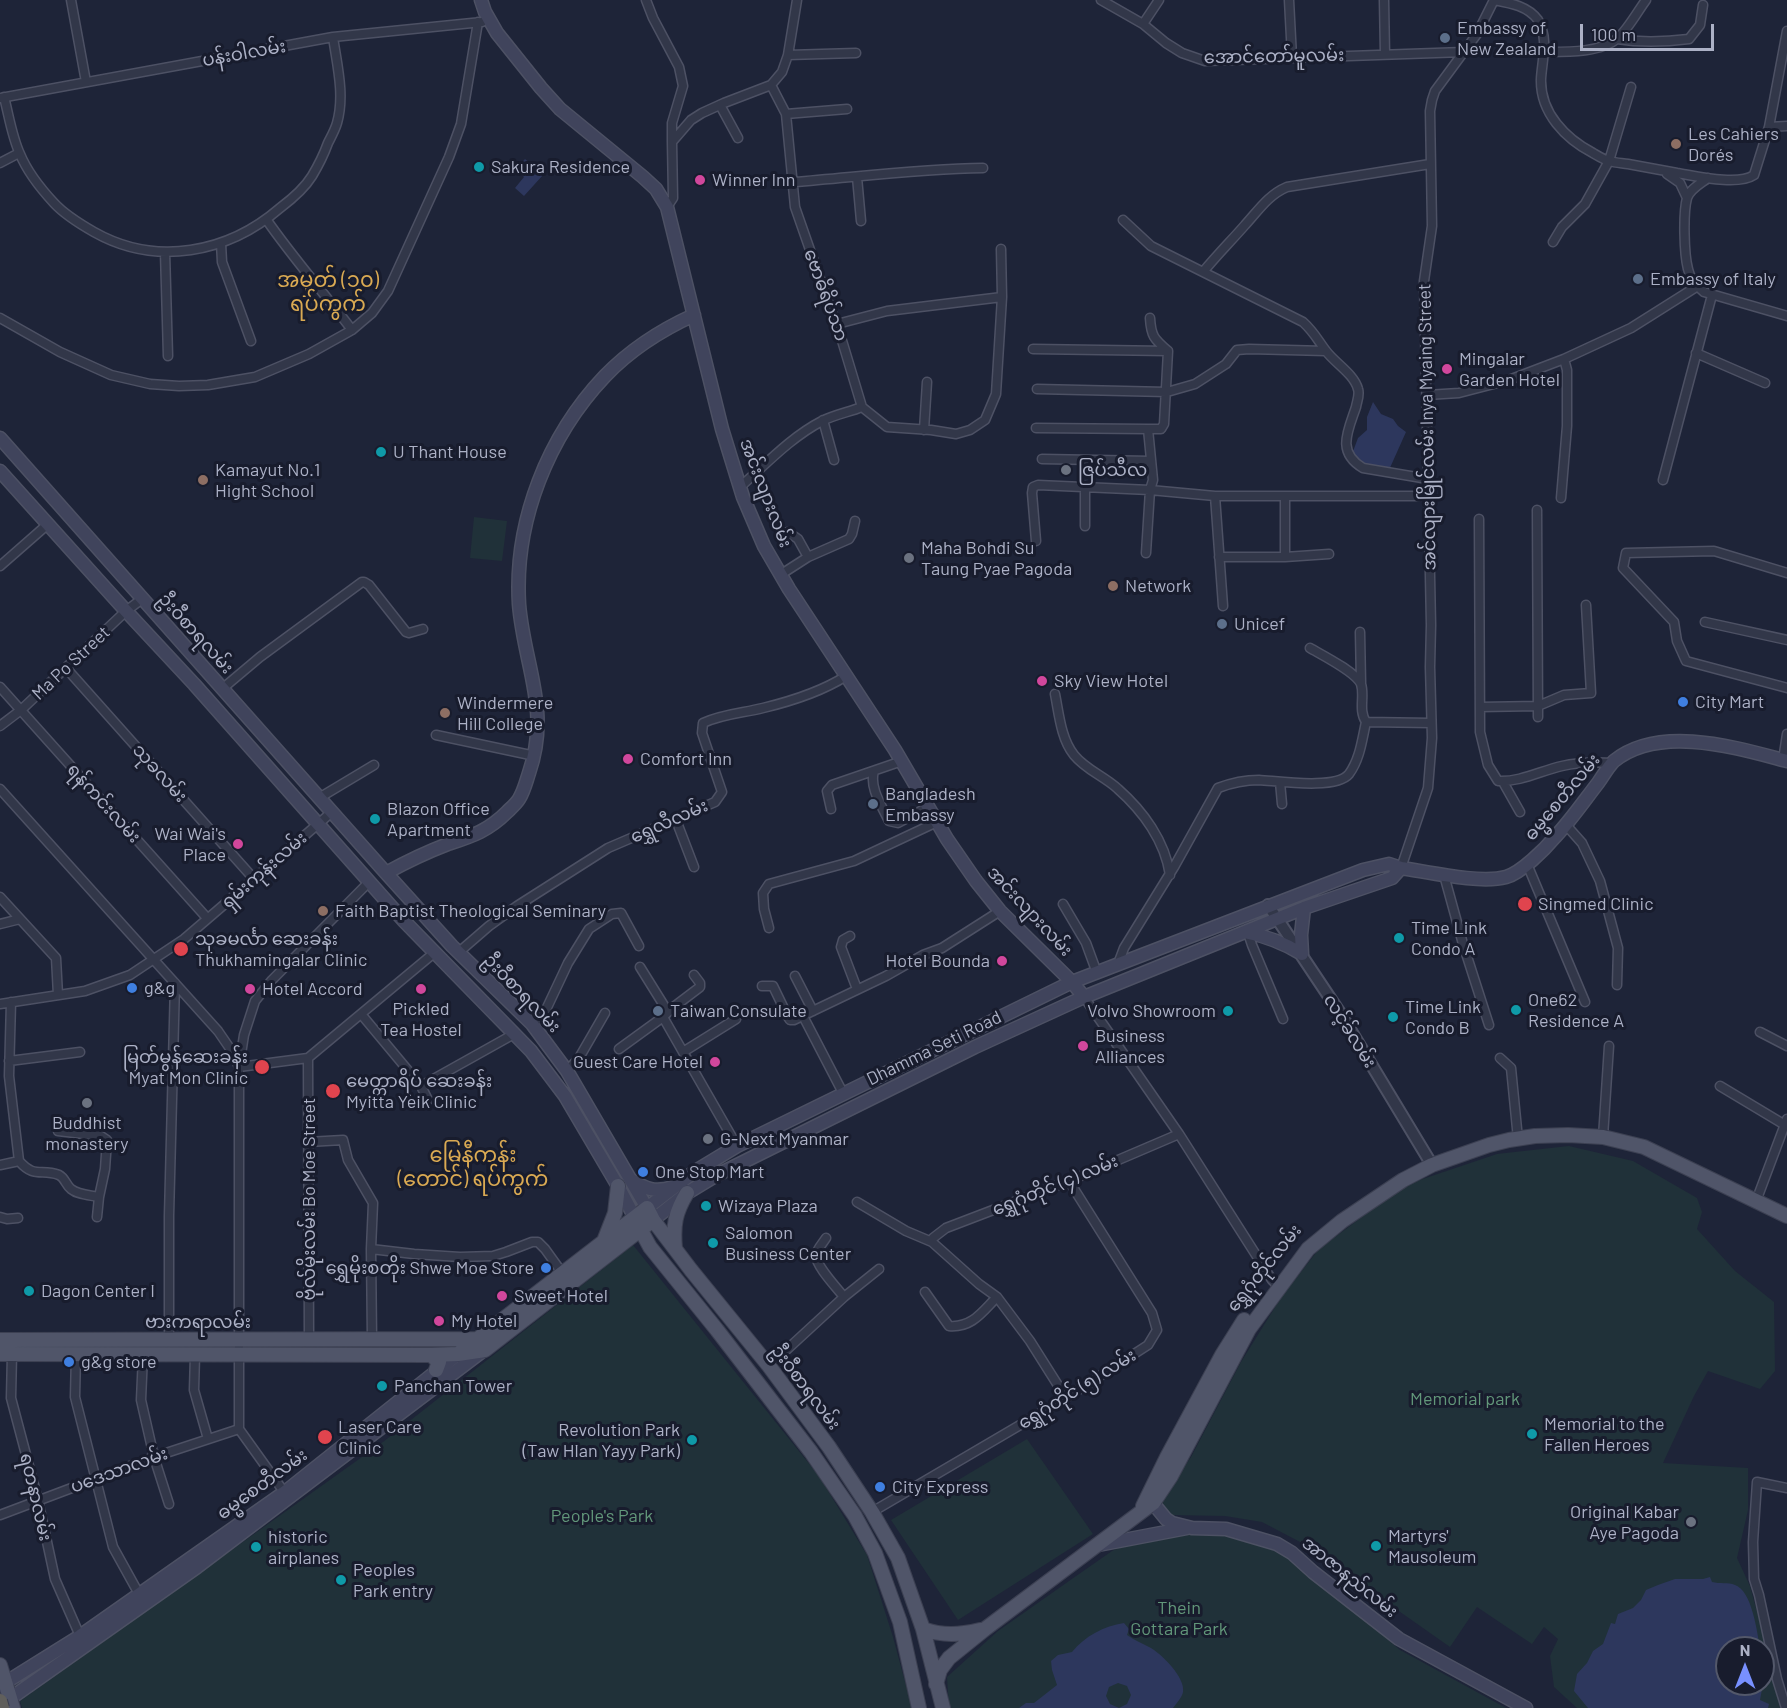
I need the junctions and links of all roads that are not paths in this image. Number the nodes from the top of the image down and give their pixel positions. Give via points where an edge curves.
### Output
1 (71, 0) edge
2 (481, 0) edge
3 (646, 0) edge
4 (796, 0) edge
5 (1101, 0) edge
6 (1159, 0) edge
7 (1289, 0) edge
8 (1384, 0) edge
9 (1494, 0) edge
10 (1646, 0) edge
11 (1703, 5) dead end
12 (484, 21) junction
13 (1143, 24) junction
14 (1787, 31) edge
15 (333, 37) junction
16 (1617, 39) junction
17 (1464, 52) junction
18 (1544, 52) junction
19 (856, 53) dead end
20 (1385, 54) junction
21 (788, 55) junction
22 (1292, 57) junction
23 (86, 82) junction
24 (771, 85) junction
25 (1632, 87) dead end
26 (2, 98) edge
27 (720, 105) junction
28 (847, 109) dead end
29 (786, 114) junction
30 (1787, 126) edge
31 (1769, 127) junction
32 (738, 138) dead end
33 (672, 142) junction
34 (20, 153) junction
35 (1609, 161) junction
36 (0, 163) edge
37 (1430, 164) junction
38 (983, 168) dead end
39 (1662, 171) junction
40 (857, 177) junction
41 (1707, 178) junction
42 (794, 182) junction
43 (1687, 198) junction
44 (667, 207) junction
45 (266, 219) junction
46 (1123, 220) dead end
47 (861, 221) dead end
48 (1553, 242) dead end
49 (220, 243) junction
50 (1001, 249) dead end
51 (165, 252) junction
52 (1203, 272) junction
53 (1704, 291) junction
54 (1002, 297) junction
55 (694, 315) junction
56 (1787, 316) edge
57 (0, 318) edge
58 (1150, 318) dead end
59 (837, 324) junction
60 (352, 330) junction
61 (251, 341) dead end
62 (1033, 349) dead end
63 (1167, 351) junction
64 (1326, 351) junction
65 (1696, 353) junction
66 (168, 356) dead end
67 (1564, 359) junction
68 (927, 382) dead end
69 (1765, 382) dead end
70 (1037, 389) dead end
71 (1167, 392) junction
72 (1426, 395) junction
73 (862, 407) junction
74 (823, 420) junction
75 (1036, 428) dead end
76 (1148, 429) junction
77 (924, 430) junction
78 (0, 438) edge
79 (4, 451) edge
80 (1042, 459) dead end
81 (834, 460) dead end
82 (1151, 460) junction
83 (0, 471) edge
84 (1428, 479) junction
85 (1663, 480) dead end
86 (1085, 486) junction
87 (740, 487) junction
88 (1150, 490) junction
89 (1215, 495) junction
90 (1428, 495) junction
91 (1286, 496) junction
92 (1561, 498) dead end
93 (1537, 510) dead end
94 (1479, 519) dead end
95 (73, 520) junction
96 (855, 521) dead end
97 (48, 524) junction
98 (1085, 526) dead end
99 (788, 532) dead end
100 (57, 535) junction
101 (1036, 540) dead end
102 (1146, 553) dead end
103 (1329, 554) dead end
104 (808, 557) junction
105 (1286, 557) junction
106 (1219, 558) junction
107 (0, 566) edge
108 (1787, 573) edge
109 (780, 575) junction
110 (142, 599) junction
111 (1586, 604) dead end
112 (1223, 606) dead end
113 (126, 612) junction
114 (1704, 622) dead end
115 (423, 629) dead end
116 (1360, 632) dead end
117 (1787, 640) edge
118 (1310, 648) dead end
119 (66, 668) junction
120 (207, 673) junction
121 (846, 676) junction
122 (194, 684) junction
123 (1361, 685) junction
124 (0, 687) edge
125 (1787, 688) edge
126 (222, 689) junction
127 (1055, 694) dead end
128 (1538, 706) junction
129 (1480, 707) junction
130 (21, 710) junction
131 (1538, 717) dead end
132 (1366, 722) junction
133 (1431, 723) junction
134 (0, 726) edge
135 (1787, 734) edge
136 (436, 735) dead end
137 (267, 740) junction
138 (253, 752) junction
139 (535, 756) junction
140 (1785, 760) edge
141 (902, 761) junction
142 (1613, 763) junction
143 (374, 765) dead end
144 (874, 771) junction
145 (1280, 782) junction
146 (1503, 782) junction
147 (0, 789) edge
148 (320, 798) junction
149 (1282, 804) dead end
150 (928, 807) junction
151 (831, 809) dead end
152 (332, 812) junction
153 (1520, 812) dead end
154 (676, 820) junction
155 (937, 822) junction
156 (317, 825) junction
157 (1566, 825) junction
158 (1527, 864) junction
159 (694, 867) dead end
160 (1401, 868) junction
161 (383, 869) junction
162 (1170, 874) junction
163 (1444, 874) junction
164 (254, 879) junction
165 (367, 880) junction
166 (407, 896) junction
167 (0, 897) edge
168 (1063, 904) dead end
169 (1268, 905) junction
170 (392, 908) junction
171 (1304, 908) junction
172 (1000, 911) junction
173 (207, 918) junction
174 (20, 919) junction
175 (1278, 919) junction
176 (0, 924) edge
177 (770, 928) dead end
178 (1246, 932) junction
179 (850, 936) dead end
180 (639, 946) dead end
181 (456, 949) junction
182 (1302, 954) junction
183 (437, 956) junction
184 (154, 959) junction
185 (1118, 964) junction
186 (640, 967) dead end
187 (1097, 973) junction
188 (694, 975) dead end
189 (795, 976) dead end
190 (1072, 982) junction
191 (175, 983) junction
192 (1617, 985) dead end
193 (762, 986) dead end
194 (857, 989) junction
195 (58, 995) junction
196 (1084, 997) junction
197 (11, 1002) junction
198 (1585, 1002) dead end
199 (0, 1004) edge
200 (813, 1011) junction
201 (605, 1013) dead end
202 (361, 1014) junction
203 (666, 1015) junction
204 (803, 1016) junction
205 (1283, 1018) dead end
206 (736, 1019) dead end
207 (532, 1024) junction
208 (1489, 1025) dead end
209 (1760, 1032) dead end
210 (514, 1034) junction
211 (1610, 1046) dead end
212 (1787, 1046) edge
213 (619, 1049) dead end
214 (80, 1052) dead end
215 (683, 1052) junction
216 (308, 1058) junction
217 (1500, 1058) dead end
218 (9, 1061) junction
219 (239, 1067) junction
220 (567, 1071) junction
221 (421, 1086) junction
222 (1720, 1086) dead end
223 (843, 1093) junction
224 (428, 1100) dead end
225 (850, 1109) junction
226 (1785, 1128) edge
227 (58, 1131) dead end
228 (1179, 1134) junction
229 (1603, 1134) junction
230 (1517, 1135) junction
231 (308, 1142) junction
232 (737, 1146) junction
233 (19, 1161) junction
234 (1430, 1162) junction
235 (0, 1165) edge
236 (1069, 1181) junction
237 (624, 1182) junction
238 (682, 1190) junction
239 (99, 1197) junction
240 (1756, 1198) junction
241 (857, 1202) dead end
242 (1787, 1208) edge
243 (650, 1214) junction
244 (1787, 1216) edge
245 (0, 1217) edge
246 (97, 1217) dead end
247 (18, 1218) dead end
248 (638, 1224) junction
249 (826, 1238) dead end
250 (933, 1240) junction
251 (602, 1245) junction
252 (620, 1246) junction
253 (650, 1247) junction
254 (675, 1248) junction
255 (371, 1249) junction
256 (879, 1269) dead end
257 (563, 1274) junction
258 (1276, 1283) junction
259 (925, 1292) dead end
260 (844, 1297) junction
261 (997, 1298) junction
262 (372, 1339) junction
263 (397, 1339) junction
264 (0, 1340) edge
265 (169, 1340) junction
266 (240, 1340) junction
267 (309, 1340) junction
268 (76, 1341) junction
269 (482, 1344) junction
270 (6, 1354) edge
271 (458, 1354) junction
272 (76, 1355) junction
273 (143, 1355) junction
274 (195, 1355) junction
275 (431, 1355) junction
276 (240, 1356) junction
277 (398, 1356) junction
278 (769, 1365) junction
279 (436, 1370) junction
280 (1066, 1398) junction
281 (239, 1429) junction
282 (208, 1439) junction
283 (154, 1457) junction
284 (95, 1479) junction
285 (1787, 1488) edge
286 (287, 1496) junction
287 (38, 1500) junction
288 (1150, 1500) junction
289 (169, 1504) dead end
290 (872, 1512) junction
291 (0, 1515) edge
292 (1192, 1528) junction
293 (1097, 1546) junction
294 (139, 1594) junction
295 (918, 1615) junction
296 (900, 1622) junction
297 (923, 1629) junction
298 (985, 1629) junction
299 (80, 1636) junction
300 (949, 1658) junction
301 (0, 1665) edge
302 (909, 1665) junction
303 (932, 1669) junction
304 (936, 1684) junction
305 (3, 1685) edge
306 (5, 1703) edge
307 (919, 1708) edge
308 (943, 1708) edge
309 (1526, 1708) edge
310 (1786, 1708) edge

1 - 23 street
2 - 12 main road, အင်းလျားလမ်း
3 - 33 street via 679,67 683,86 672,123
4 - 21 street
5 - 13 street, အောင်တော်မူလမ်း
6 - 13 street
7 - 22 street
8 - 20 street
9 - 17 street, အင်လျားမြိုင်လမ်း Inya Myaing Street
9 - 18 street via 1531,12 1542,30
10 - 16 street
11 - 16 street via 1700,25 1689,39
12 - 15 street, ပန်းဝါလမ်း
12 - 44 main road, အင်းလျားလမ်း via 560,109 643,177
12 - 60 street via 461,124 449,157 388,291 372,313
13 - 22 street, အောင်တော်မူလမ်း via 1182,53 1205,61
14 - 31 street
15 - 23 street, ပန်းဝါလမ်း
15 - 45 street via 341,91 338,122 312,176 298,194
16 - 18 street via 1600,48
17 - 20 street, အောင်တော်မူလမ်း
17 - 37 street, အင်လျားမြိုင်လမ်း Inya Myaing Street via 1432,100
18 - 35 street via 1541,82 1546,106 1572,141
19 - 21 street
20 - 22 street, အောင်တော်မူလမ်း
21 - 24 street via 782,72
23 - 26 street, ပန်းဝါလမ်း
24 - 27 street
24 - 29 street, ဗောဓိရိပ်သာ
25 - 35 street
26 - 34 street
27 - 32 street
27 - 33 street via 692,120
28 - 29 street
29 - 42 street, ဗောဓိရိပ်သာ
30 - 31 street
31 - 41 street via 1754,175 1744,180
33 - 44 street via 674,198
34 - 36 street
34 - 51 street via 55,204 80,224 109,240
35 - 39 street
35 - 48 street via 1585,204
37 - 52 street via 1277,191
37 - 72 street, အင်လျားမြိုင်လမ်း Inya Myaing Street via 1432,226 1424,280
38 - 40 street
39 - 41 street
39 - 43 street via 1680,183
40 - 42 street
40 - 47 street
41 - 43 street
42 - 59 street, ဗောဓိရိပ်သာ via 795,207 802,231
43 - 53 street via 1688,270
44 - 55 main road, အင်းလျားလမ်း
45 - 49 street
45 - 60 street
46 - 52 street via 1151,246
49 - 51 street via 196,250
49 - 61 street via 222,262
50 - 54 street
51 - 66 street
52 - 64 street via 1303,322 1314,331
53 - 56 street
53 - 65 street
53 - 67 street
54 - 59 street via 887,311
54 - 77 street via 996,394 985,420 956,434
55 - 87 main road, အင်းလျားလမ်း
55 - 139 main road via 646,341 604,377 568,423 535,494 525,525 519,580 523,632 538,716
57 - 60 street via 111,375 179,386 255,377
58 - 63 street via 1154,338
59 - 73 street, ဗောဓိရိပ်သာ
62 - 63 street
63 - 71 street
64 - 71 street via 1237,350 1226,364 1195,384
64 - 84 street via 1359,391 1347,435 1349,457 1363,468
65 - 69 street
65 - 85 street
67 - 72 street via 1509,380 1459,393
67 - 92 street via 1567,426
68 - 77 street
70 - 71 street
71 - 76 street via 1163,428
72 - 84 street, အင်လျားမြိုင်လမ်း Inya Myaing Street
73 - 74 street
73 - 77 street via 887,427
74 - 81 street
74 - 87 street
75 - 76 street
76 - 82 street
78 - 79 main road, ဦးဝီစာရလမ်း
79 - 95 main road, ဦးဝီစာရလမ်း
80 - 82 street
82 - 88 street
83 - 97 main road, ဦးဝီစာရလမ်း
84 - 90 street, အင်လျားမြိုင်လမ်း Inya Myaing Street
86 - 88 street
86 - 98 street
86 - 101 street via 1033,487
87 - 109 main road, အင်းလျားလမ်း
88 - 89 street
88 - 102 street
89 - 91 street
89 - 106 street
90 - 91 street
90 - 133 street, အင်လျားမြိုင်လမ်း Inya Myaing Street
91 - 105 street
93 - 128 street
94 - 129 street
95 - 100 main road
95 - 110 main road, ဦးဝီစာရလမ်း
96 - 104 street via 849,539
97 - 100 main road, ဦးဝီစာရလမ်း
97 - 107 street
99 - 104 street via 802,544
100 - 113 main road, ဦးဝီစာရလမ်း
103 - 105 street
104 - 109 street
105 - 106 street
106 - 112 street
108 - 125 street via 1714,551 1626,553 1623,568 1674,622 1686,661
109 - 121 main road, အင်းလျားလမ်း
110 - 113 street, Ma Po Street
110 - 120 main road, ဦးဝီစာရလမ်း
111 - 128 street via 1591,693 1564,695
113 - 119 street, Ma Po Street
113 - 122 main road, ဦးဝီစာရလမ်း
114 - 117 street
115 - 126 street via 406,632 369,585 362,582
116 - 123 street
118 - 123 street via 1356,676
119 - 130 street, Ma Po Street
119 - 164 street, သုခလမ်း
120 - 122 main road
120 - 126 main road, ဦးဝီစာရလမ်း
121 - 141 main road, အင်းလျားလမ်း
121 - 154 street, ရွှေလီလမ်း via 819,691 703,723 702,733 722,792 714,802
122 - 138 main road, ဦးဝီစာရလမ်း
123 - 132 street via 1362,716
124 - 130 street, ရန်ကင်းလမ်း
126 - 137 main road, ဦးဝီစာရလမ်း
127 - 162 street via 1073,754 1118,788 1146,818
128 - 129 street
128 - 131 street
129 - 146 street via 1480,732 1488,765 1498,782
130 - 134 street, Ma Po Street
130 - 173 street, ရန်ကင်းလမ်း
132 - 133 street
132 - 145 street via 1358,757 1347,776 1321,783
133 - 160 street, အင်လျားမြိုင်လမ်း Inya Myaing Street via 1428,788
135 - 140 street
136 - 139 street
137 - 138 main road
137 - 148 main road, ဦးဝီစာရလမ်း
138 - 156 main road, ဦးဝီစာရလမ်း
139 - 161 main road via 519,800 489,828
140 - 142 main road, ဓမ္မစေတီလမ်း via 1700,742 1669,742 1626,753
141 - 144 street
141 - 150 main road, အင်းလျားလမ်း
142 - 146 street via 1583,762
142 - 157 main road, ဓမ္မစေတီလမ်း
143 - 148 street
144 - 150 street via 873,787 889,821 898,823
144 - 151 street via 832,785 827,791
145 - 149 street
145 - 162 street via 1235,782 1218,788
146 - 153 street
147 - 184 street
148 - 152 main road, ဦးဝီစာရလမ်း
150 - 155 main road, အင်းလျားလမ်း
152 - 156 street, ရှမ်းကုန်းလမ်း
152 - 161 main road, ဦးဝီစာရလမ်း
154 - 159 street
154 - 181 street, ရွှေလီလမ်း via 608,848
155 - 172 main road, အင်းလျားလမ်း
155 - 177 street via 855,861 770,884 763,893
156 - 164 street, ရှမ်းကုန်းလမ်း
156 - 165 main road, ဦးဝီစာရလမ်း
157 - 158 main road, ဓမ္မစေတီလမ်း
157 - 192 street via 1582,843 1600,881 1618,948
158 - 163 main road, ဓမ္မစေတီလမ်း via 1507,877 1484,880
158 - 198 street
160 - 163 main road, ဓမ္မစေတီလမ်း
160 - 169 main road, ဓမ္မစေတီလမ်း via 1389,864 1363,870
160 - 171 main road via 1392,878
161 - 165 main road
161 - 166 main road, ဦးဝီစာရလမ်း
162 - 185 street
163 - 208 street
164 - 173 street, ရှမ်းကုန်းလမ်း
165 - 170 main road, ဦးဝီစာရလမ်း
165 - 219 street via 255,1001
166 - 170 main road
166 - 181 main road, ဦးဝီစာရလမ်း
167 - 174 street
168 - 187 street via 1086,943
169 - 175 street, လင့်ခ်လမ်း
169 - 185 main road, Dhamma Seti Road
170 - 183 main road, ဦးဝီစာရလမ်း
171 - 175 main road
171 - 182 main road
172 - 190 main road, အင်းလျားလမ်း
172 - 194 street via 942,948
173 - 184 street, ရှမ်းကုန်းလမ်း
174 - 176 street
174 - 195 street via 56,958
175 - 178 main road
175 - 182 street, လင့်ခ်လမ်း
178 - 182 main road via 1286,944
178 - 196 main road, Dhamma Seti Road
178 - 205 street
179 - 194 street via 841,947
180 - 207 street via 621,913 612,914 589,929 543,1016
181 - 183 main road
181 - 207 main road, ဦးဝီစာရလမ်း
182 - 234 street, လင့်ခ်လမ်း
183 - 202 street
183 - 210 main road, ဦးဝီစာရလမ်း
184 - 191 street
184 - 195 street, ရှမ်းကုန်းလမ်း via 130,975 85,991
185 - 187 main road, Dhamma Seti Road
186 - 203 street
187 - 190 main road, Dhamma Seti Road
188 - 203 street via 700,987
189 - 200 street
190 - 196 main road, အင်းလျားလမ်း
190 - 223 main road, Dhamma Seti Road
191 - 219 street via 218,1031
191 - 265 street
193 - 204 street via 773,986 790,1020
194 - 200 street
195 - 197 street, ရှမ်းကုန်းလမ်း
196 - 225 main road, Dhamma Seti Road
196 - 228 street
197 - 199 street, ရှမ်းကုန်းလမ်း
197 - 218 street
200 - 204 street
201 - 220 street via 579,1059
202 - 216 street
202 - 221 street
203 - 213 street
203 - 215 street
204 - 223 street
206 - 215 street
207 - 220 main road, ဦးဝီစာရလမ်း
209 - 212 street
210 - 221 street
210 - 237 main road, ဦးဝီစာရလမ်း via 565,1096
211 - 229 street
214 - 218 street
215 - 232 street
216 - 219 street
216 - 231 street, ဗိုလ်မိုးလမ်း Bo Moe Street
217 - 230 street via 1510,1068
218 - 233 street
219 - 266 street
220 - 237 main road, ဦးဝီစာရလမ်း
221 - 224 street
222 - 226 street
223 - 225 main road
223 - 232 main road, Dhamma Seti Road
225 - 238 main road, Dhamma Seti Road
226 - 240 street
227 - 239 street via 107,1140
228 - 236 street, ရွှေဂုံတိုင် (၄) လမ်း
228 - 258 street
229 - 230 main road, ရွှေဂုံတိုင်လမ်း via 1545,1128
229 - 240 main road, ရွှေဂုံတိုင်လမ်း via 1634,1137 1658,1146
230 - 234 main road, ရွှေဂုံတိုင်လမ်း via 1462,1145
231 - 255 street via 343,1140 348,1160 373,1203
231 - 267 street, ဗိုလ်မိုးလမ်း Bo Moe Street
232 - 238 main road, Dhamma Seti Road via 694,1172
233 - 235 street
233 - 239 street via 36,1173 62,1176 77,1193
234 - 258 main road, ရွှေဂုံတိုင်လမ်း via 1394,1176 1326,1224 1302,1244
236 - 250 street, ရွှေဂုံတိုင် (၄) လမ်း via 946,1228
236 - 280 street, ရွှေဂုံတိုင် (၅) လမ်း via 1152,1312 1157,1329 1148,1345
237 - 238 main road via 655,1190
237 - 243 main road, ဦးဝီစာရလမ်း
237 - 248 main road, ဦးဝီစာရလမ်း
237 - 251 main road
238 - 243 main road, Dhamma Seti Road
238 - 254 main road via 676,1214
239 - 246 street
240 - 242 main road, ရွှေဂုံတိုင်လမ်း
240 - 244 main road, ရွှေဂုံတိုင်လမ်း
241 - 250 street via 906,1231
243 - 248 main road, ဓမ္မစေတီလမ်း
243 - 254 main road, ဦးဝီစာရလမ်း
245 - 247 street
248 - 251 main road, ဓမ္မစေတီလမ်း
248 - 252 main road, ဓမ္မစေတီလမ်း
248 - 253 main road, ဦးဝီစာရလမ်း
249 - 260 street via 816,1259
250 - 261 street
251 - 257 main road, ဓမ္မစေတီလမ်း
252 - 253 main road via 634,1243
252 - 269 main road, ဓမ္မစေတီလမ်း
253 - 296 main road, ဦးဝီစာရလမ်း via 811,1452 849,1507 875,1553
254 - 278 main road, ဦးဝီစာရလမ်း
255 - 257 street via 493,1256 538,1242
255 - 262 street
256 - 260 street
257 - 269 main road, ဓမ္မစေတီလမ်း
258 - 288 main road, ရွှေဂုံတိုင်လမ်း via 1244,1320 1222,1355
259 - 261 street via 949,1326 961,1327
260 - 278 street
261 - 280 street
262 - 263 main road, ဗားကရာလမ်း
262 - 267 main road, ဗားကရာလမ်း
263 - 269 main road, ဗားကရာလမ်း
263 - 277 main road via 402,1349
264 - 268 main road, ဗားကရာလမ်း
265 - 266 main road, ဗားကရာလမ်း
265 - 268 main road, ဗားကရာလမ်း
266 - 267 main road, ဗားကရာလမ်း
266 - 276 street
268 - 272 main road
269 - 271 main road, ဗားကရာလမ်း
269 - 286 main road, ဓမ္မစေတီလမ်း
270 - 272 main road, ဗားကရာလမ်း
270 - 287 street, ရတနာလမ်း via 11,1398
271 - 275 main road, ဗားကရာလမ်း
271 - 279 main road, ဓမ္မစေတီလမ်း
272 - 273 main road, ဗားကရာလမ်း
272 - 284 street via 75,1397
273 - 274 main road, ဗားကရာလမ်း
273 - 283 street via 141,1400
274 - 276 main road, ဗားကရာလမ်း
274 - 282 street via 194,1390
275 - 277 main road, ဗားကရာလမ်း
275 - 279 main road via 439,1362
276 - 277 main road, ဗားကရာလမ်း
276 - 281 street
278 - 290 main road, ဦးဝီစာရလမ်း
279 - 286 main road, ဓမ္မစေတီလမ်း
280 - 290 street, ရွှေဂုံတိုင် (၅) လမ်း
281 - 282 street, ပဒေသာလမ်း
281 - 286 street
282 - 283 street, ပဒေသာလမ်း
283 - 284 street, ပဒေသာလမ်း
283 - 289 street
284 - 287 street, ပဒေသာလမ်း
284 - 294 street via 113,1547
285 - 310 street via 1757,1482 1753,1542 1754,1579
286 - 294 main road, ဓမ္မစေတီလမ်း
286 - 306 main road, ဓမ္မစေတီလမ်း via 197,1568
287 - 291 street, ပဒေသာလမ်း
287 - 299 street, ရတနာလမ်း via 55,1579
288 - 292 main road, အာဇာနည်လမ်း via 1172,1523
288 - 293 main road via 1140,1514
290 - 295 main road, ဦးဝီစာရလမ်း via 898,1558
292 - 293 main road
292 - 309 main road, အာဇာနည်လမ်း via 1226,1529 1277,1544 1399,1639
293 - 298 main road
294 - 299 main road, ဓမ္မစေတီလမ်း
295 - 296 main road
295 - 297 main road, ဦးဝီစာရလမ်း
296 - 302 main road, ဦးဝီစာရလမ်း
297 - 298 main road via 961,1635
297 - 303 main road, ဦးဝီစာရလမ်း
298 - 300 main road
299 - 305 main road, ဓမ္မစေတီလမ်း
300 - 303 main road
300 - 304 main road
301 - 305 main road
302 - 303 main road via 917,1671
302 - 307 main road, ဦးဝီစာရလမ်း
303 - 304 main road, ဦးဝီစာရလမ်း
304 - 308 main road, ဦးဝီစာရလမ်း
305 - 306 main road

